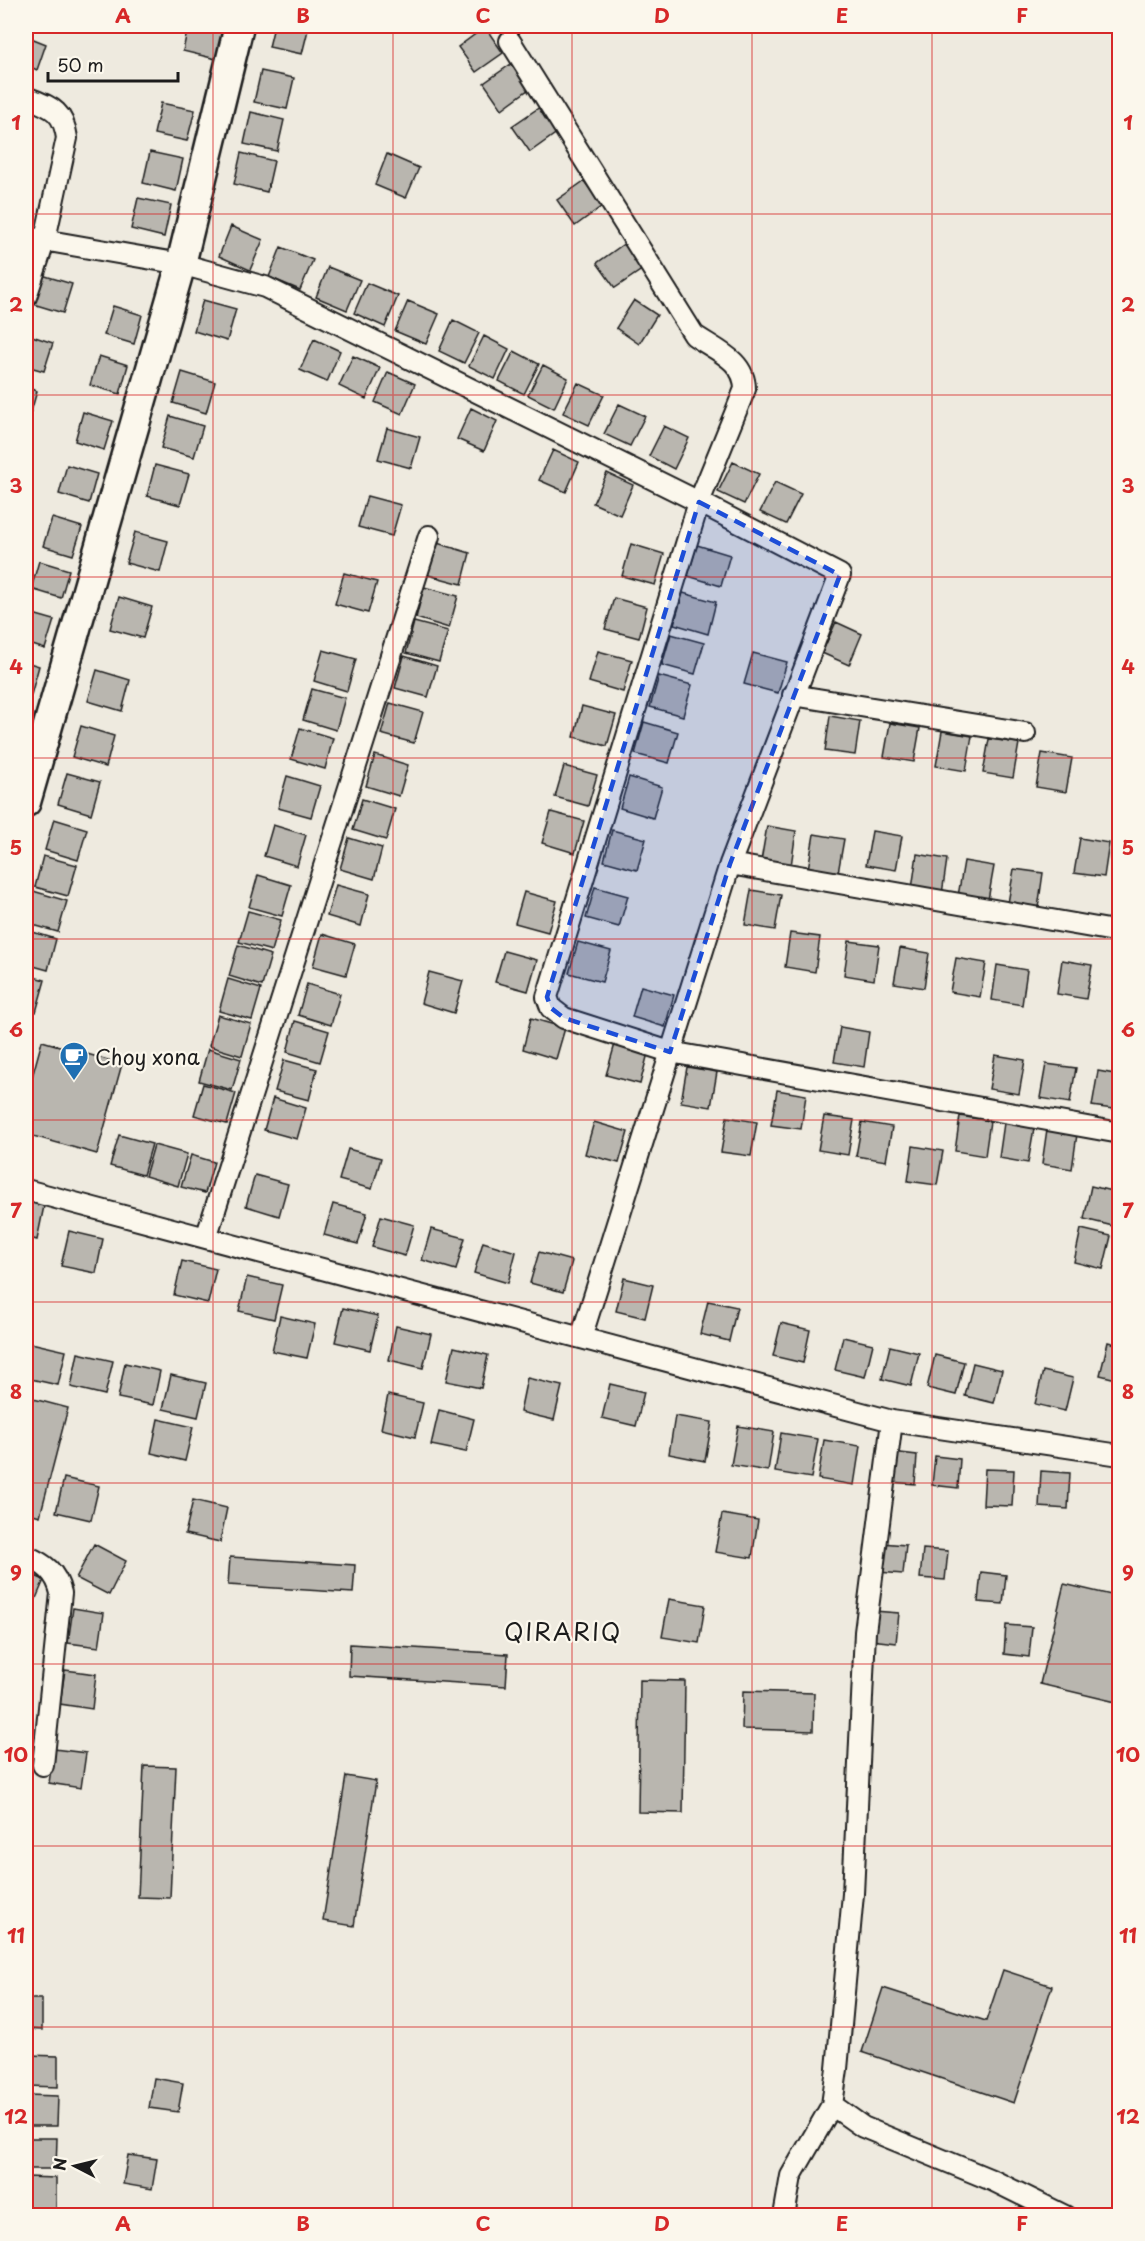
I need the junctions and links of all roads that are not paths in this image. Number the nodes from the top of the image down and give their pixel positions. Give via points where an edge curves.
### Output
1 (239, 26) edge
2 (510, 41) dead end
3 (26, 97) edge
4 (35, 238) edge
5 (181, 264) junction
6 (26, 297) edge
7 (699, 502) junction
8 (429, 536) dead end
9 (793, 695) junction
10 (1025, 733) dead end
11 (26, 802) edge
12 (730, 864) junction
13 (1119, 932) edge
14 (670, 1052) junction
15 (1119, 1133) edge
16 (26, 1190) edge
17 (206, 1238) junction
18 (581, 1338) junction
19 (892, 1421) junction
20 (1119, 1455) edge
21 (26, 1556) edge
22 (43, 1765) dead end
23 (832, 2105) junction
24 (784, 2216) edge
25 (1065, 2216) edge

1 - 5 street
2 - 7 street via 694,335 739,364 745,376 745,389
3 - 4 street via 55,110 65,123 67,138
4 - 5 street
4 - 6 street
5 - 7 street via 265,287
5 - 11 street
7 - 9 street via 840,575
7 - 14 street via 547,997 551,1008 564,1017
8 - 17 street
9 - 10 street
9 - 12 street
12 - 13 street
12 - 14 street
14 - 15 street
14 - 18 street
16 - 17 street
17 - 18 street
18 - 19 street
19 - 20 street
19 - 23 street via 865,1632 853,1894
21 - 22 street via 43,1563 57,1577 61,1593
23 - 24 street via 791,2176
23 - 25 street via 863,2127 994,2181

